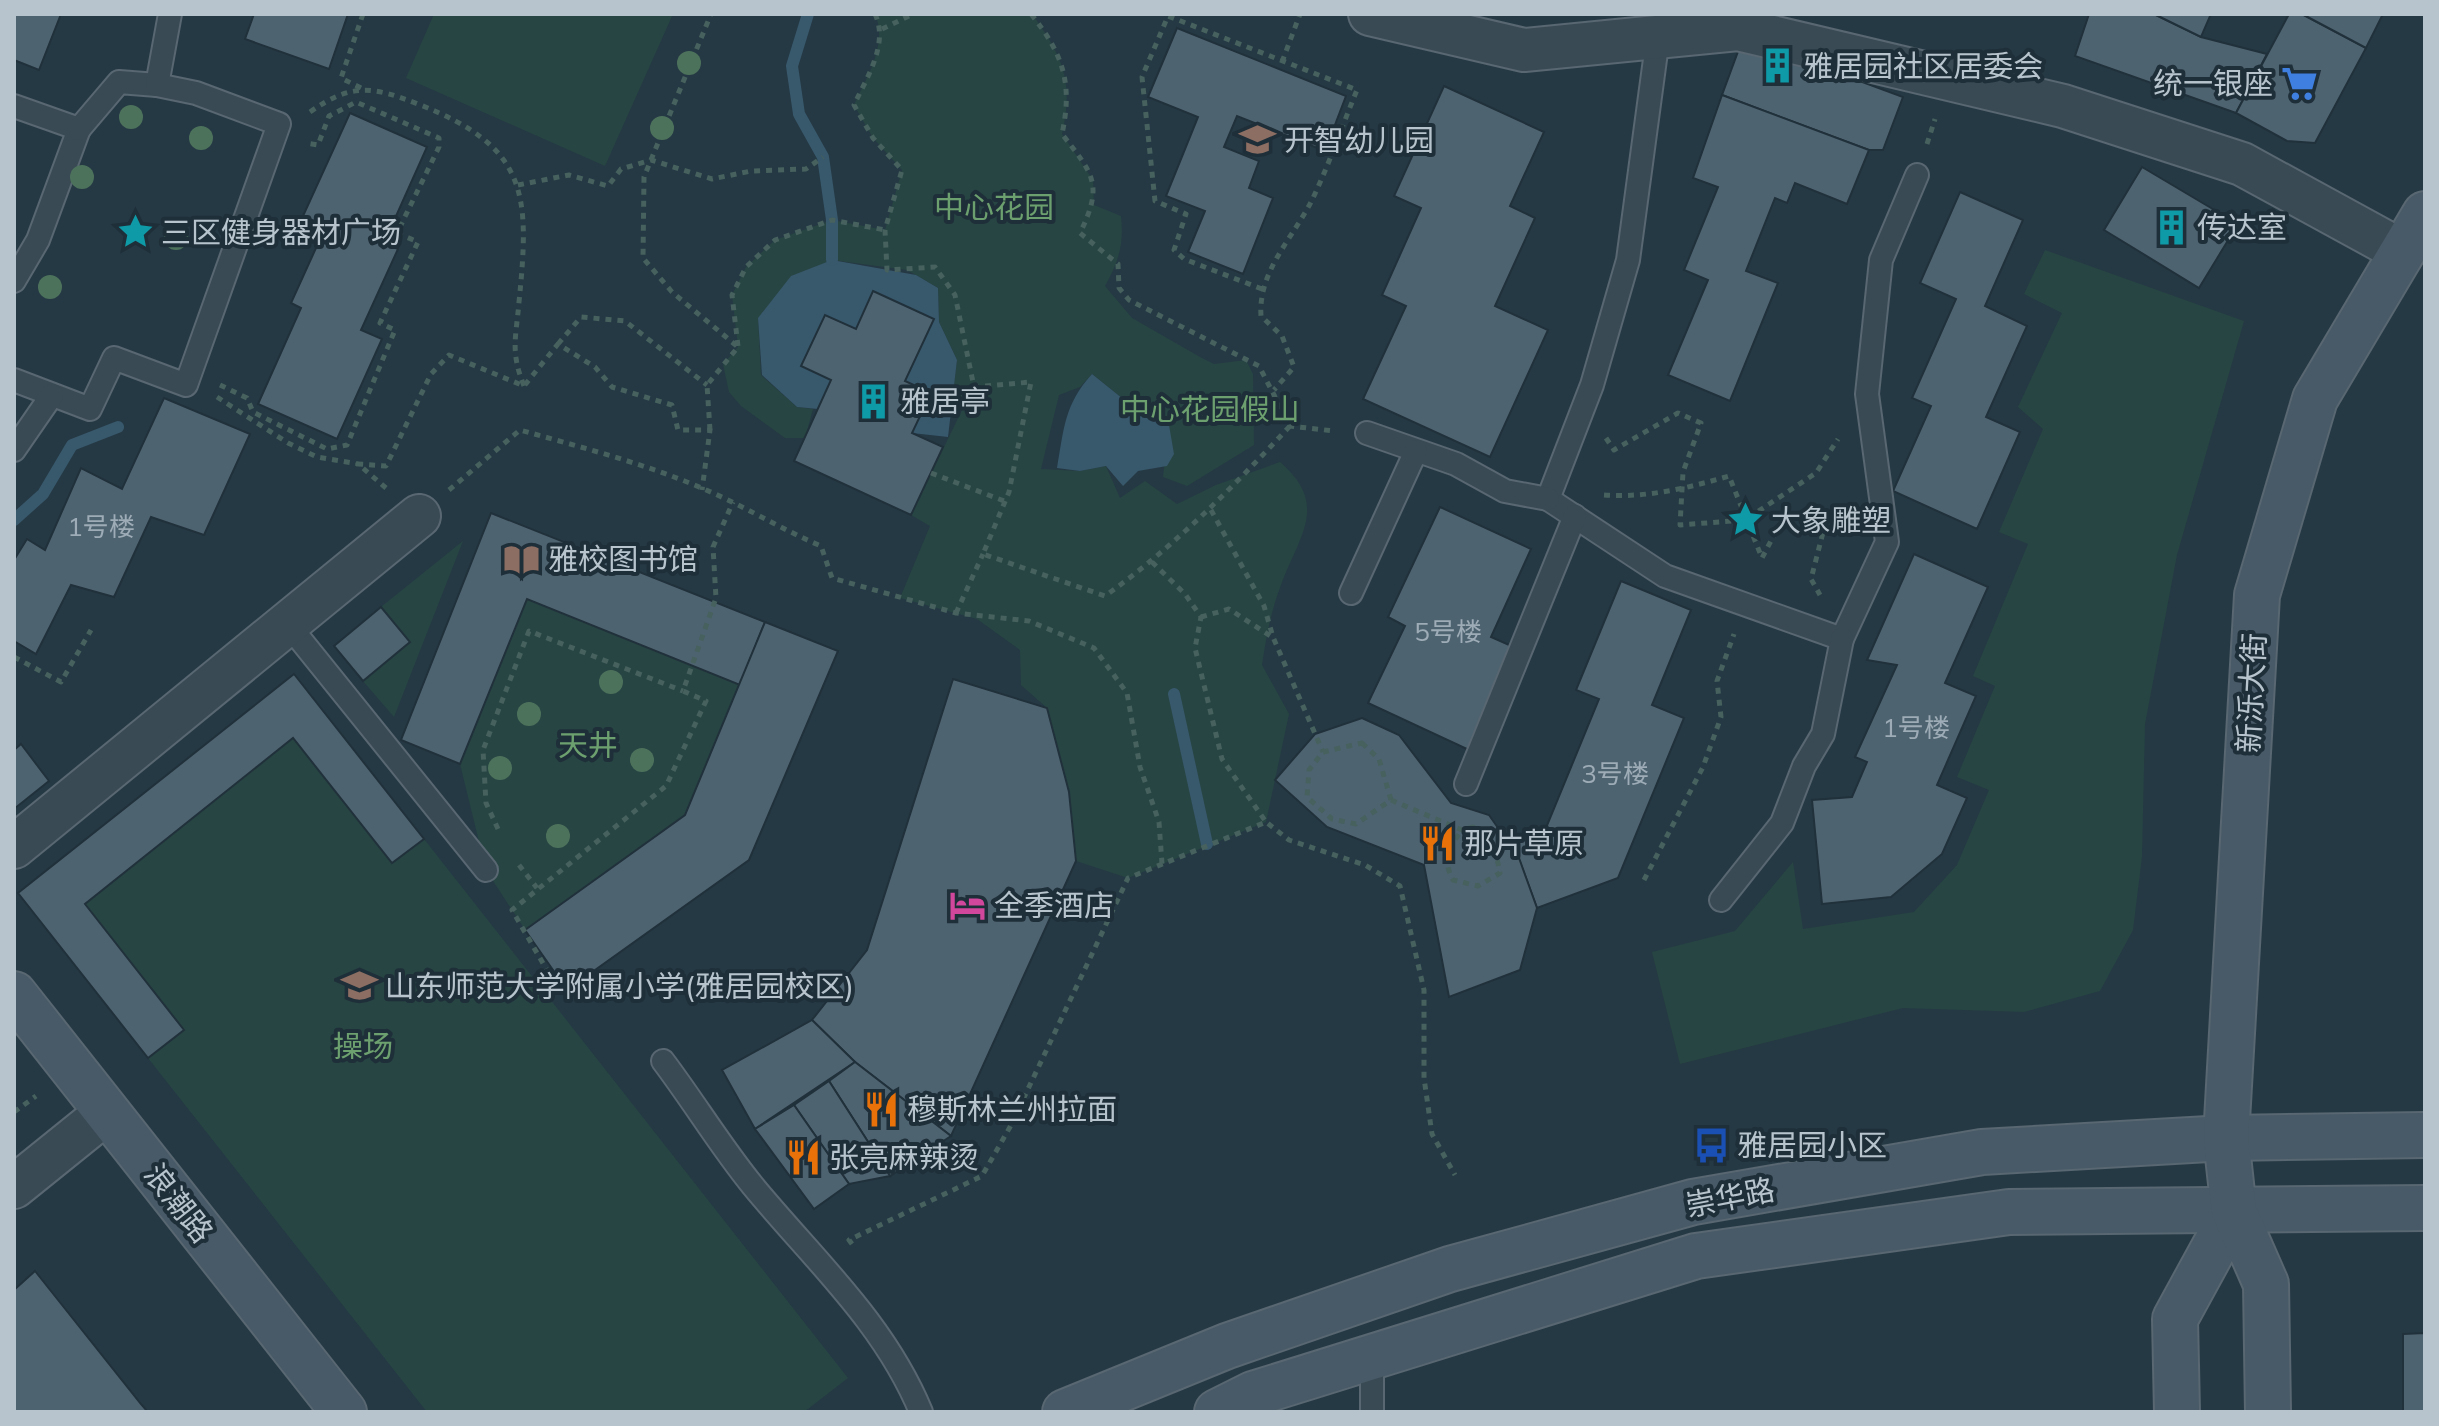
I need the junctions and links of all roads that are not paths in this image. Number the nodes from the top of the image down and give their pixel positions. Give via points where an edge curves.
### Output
1 (170, 14) edge
2 (1370, 14) edge
3 (1658, 37) junction
4 (157, 85) junction
5 (14, 106) edge
6 (79, 129) junction
7 (1917, 175) road end
8 (2425, 214) edge
9 (2403, 252) junction
10 (14, 281) edge
11 (14, 380) edge
12 (52, 395) junction
13 (1367, 433) road end
14 (14, 450) edge
15 (1416, 451) junction
16 (1548, 499) junction
17 (419, 516) road end
18 (1575, 516) junction
19 (1351, 593) dead end
20 (287, 623) junction
21 (1842, 639) junction
22 (1466, 784) dead end
23 (14, 847) edge
24 (486, 870) road end
25 (1721, 900) dead end
26 (14, 994) edge
27 (663, 1061) dead end
28 (99, 1102) junction
29 (2425, 1135) edge
30 (2226, 1138) junction
31 (14, 1150) edge
32 (14, 1187) edge
33 (2425, 1208) edge
34 (2234, 1211) junction
35 (1372, 1360) junction
36 (344, 1412) edge
37 (921, 1412) edge
38 (1065, 1412) edge
39 (1217, 1412) edge
40 (1372, 1412) edge
41 (2177, 1412) edge
42 (2268, 1412) edge

1 - 4 lane
2 - 3 street via 1524,50
3 - 9 street via 1738,29 2063,106 2242,164
3 - 16 lane via 1628,260 1583,408
4 - 6 lane via 119,82
4 - 12 lane via 196,93 277,130 188,378 114,358 90,409
5 - 6 lane
6 - 10 lane via 38,240
7 - 21 lane via 1881,260 1867,394 1887,542
8 - 9 main road, 新泺大街
9 - 30 main road, 新泺大街 via 2315,399 2257,595
11 - 12 lane
12 - 14 lane
13 - 15 lane
15 - 16 lane via 1456,464 1505,491
15 - 19 lane
16 - 18 lane
17 - 20 street
18 - 21 lane via 1665,576
18 - 22 lane
20 - 23 street
20 - 24 lane
21 - 25 lane via 1823,734 1782,823
26 - 28 main road, 浪潮路
27 - 37 lane via 752,1184 885,1343
28 - 31 street
28 - 32 street
28 - 36 main road, 浪潮路
29 - 30 main road, 崇华路
30 - 34 main road, 新泺大街
30 - 38 main road, 崇华路 via 1982,1152 1693,1202 1450,1269 1227,1346
33 - 34 main road, 崇华路
34 - 35 main road, 崇华路 via 2009,1212 1696,1256
34 - 41 main road via 2175,1319
34 - 42 main road, 新泺大街 via 2266,1284
35 - 39 main road, 崇华路 via 1253,1394
35 - 40 lane

